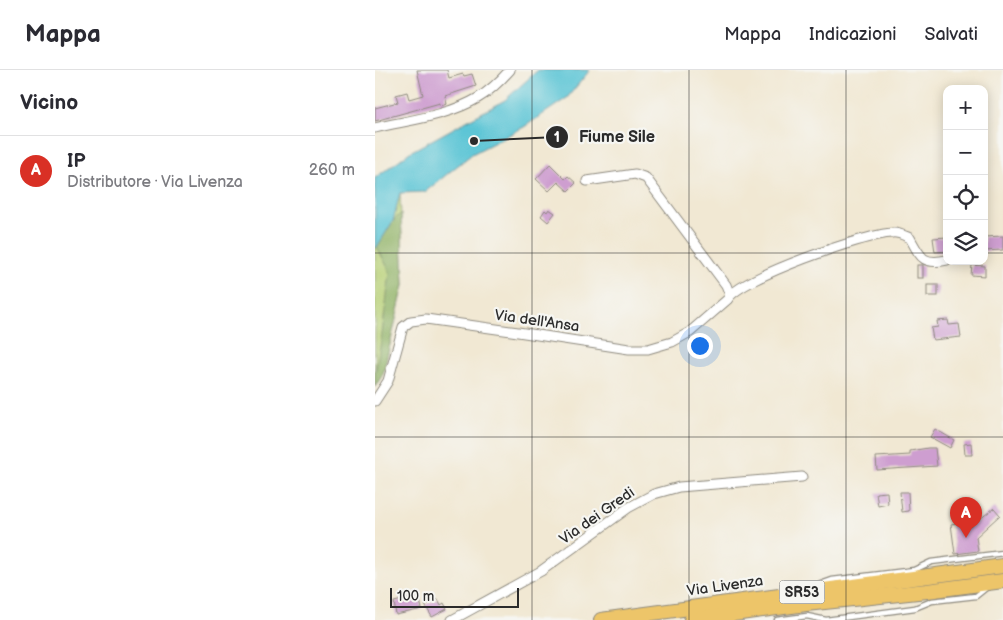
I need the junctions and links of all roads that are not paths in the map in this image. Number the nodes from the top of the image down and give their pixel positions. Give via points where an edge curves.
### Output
1 (510, 70) edge
2 (375, 128) edge
3 (587, 181) dead end
4 (943, 261) edge
5 (730, 295) junction
6 (375, 401) edge
7 (802, 477) dead end
8 (1003, 553) edge
9 (1003, 566) edge
10 (998, 581) edge
11 (801, 592) junction
12 (452, 620) edge
13 (601, 620) edge
14 (692, 620) edge
15 (777, 620) edge

1 - 2 street via 479,98 437,113
3 - 5 street via 635,174 646,178 726,285
4 - 5 street, Via dell'Ansa via 933,263 925,260 910,238 894,232 850,242 770,272
5 - 6 street, Via dell'Ansa via 690,332 672,342 648,349 629,349 434,320 411,321 402,330 388,381
7 - 12 street, Via dei Gredi via 679,487 653,494 628,508 541,571
8 - 11 lane via 931,562 914,570 832,580
9 - 11 highway, Via Livenza / SR53
10 - 14 highway, Via Livenza / SR53
10 - 15 lane via 976,596 932,601 915,608 826,620 807,616
11 - 13 highway, Via Livenza / SR53

